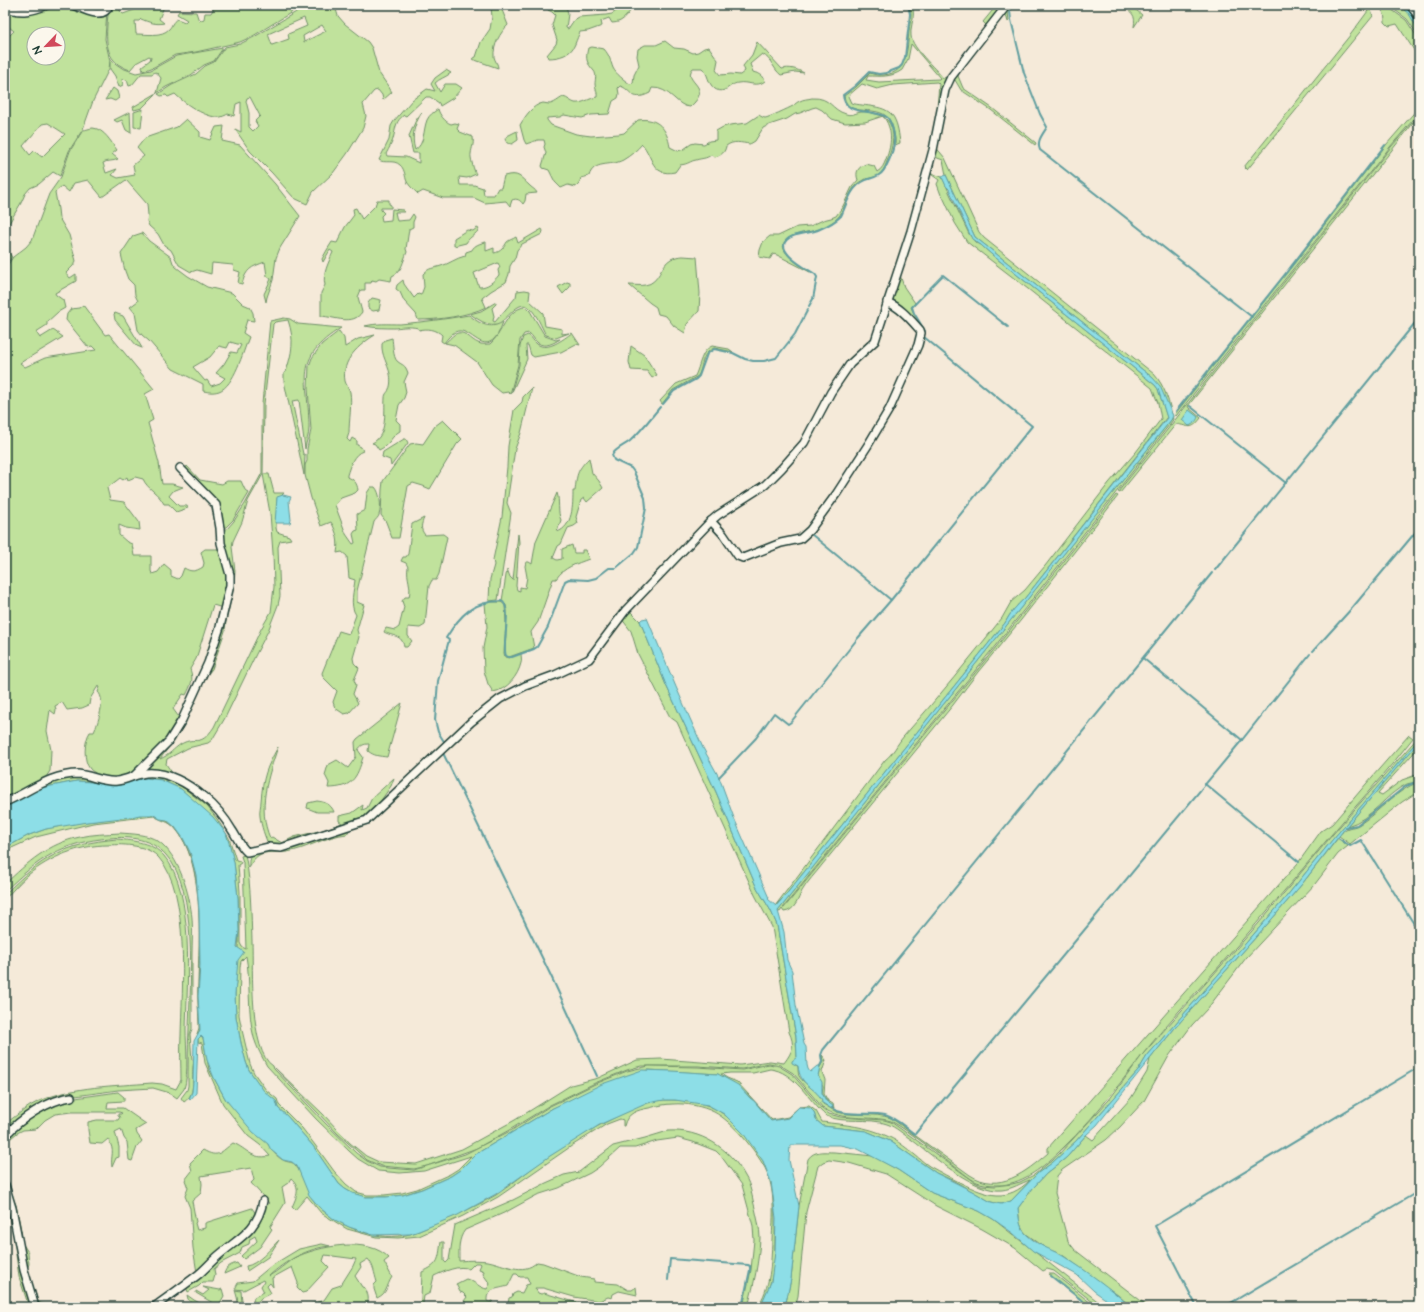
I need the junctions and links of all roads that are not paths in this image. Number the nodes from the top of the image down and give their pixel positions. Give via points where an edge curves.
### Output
1 (47, 5) edge
2 (73, 5) edge
3 (109, 5) edge
4 (1007, 5) edge
5 (1410, 5) edge
6 (5, 7) edge
7 (1419, 17) edge
8 (887, 302) junction
9 (180, 468) dead end
10 (711, 521) junction
11 (135, 775) junction
12 (5, 802) edge
13 (71, 1097) dead end
14 (5, 1136) edge
15 (5, 1185) edge
16 (263, 1201) dead end
17 (35, 1307) edge
18 (154, 1307) edge

1 - 6 street via 26,11
2 - 3 street via 98,13
4 - 8 street via 951,77 945,90 933,150 911,230
5 - 7 street
8 - 10 street via 875,341 850,364 831,392 804,443 765,485
8 - 10 street via 901,310 920,330 918,345 890,408 841,487 810,530 800,539 781,543 743,558 738,556
9 - 11 street via 216,505 230,585 208,663 182,720 169,741
10 - 11 street via 625,611 589,659 500,699 471,722 367,820 281,848 269,846 247,852 227,821 204,797 187,784 160,774
11 - 12 street via 118,781 69,775 44,781
13 - 14 street via 41,1108
15 - 17 street
16 - 18 street via 258,1218 242,1237 200,1274

